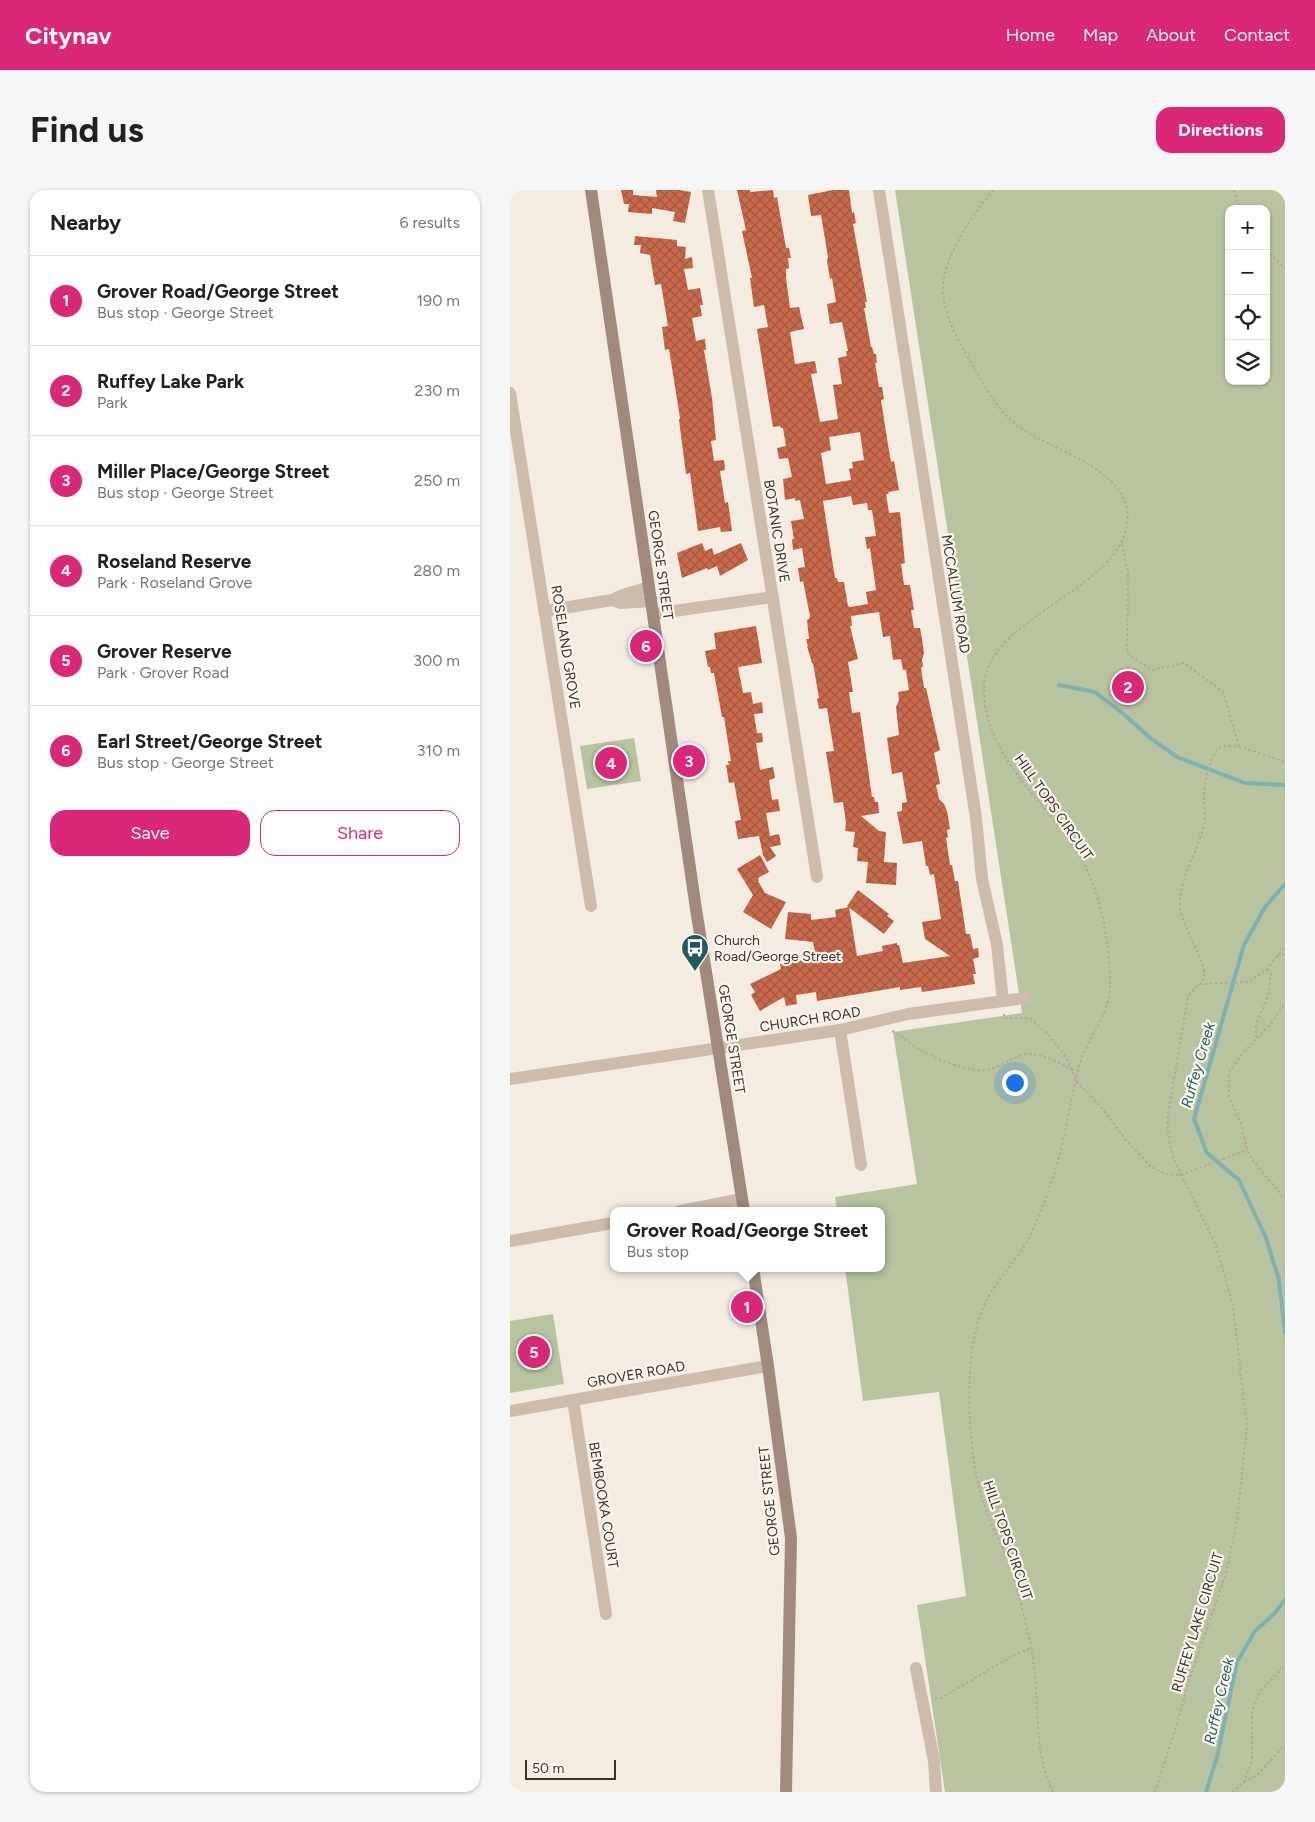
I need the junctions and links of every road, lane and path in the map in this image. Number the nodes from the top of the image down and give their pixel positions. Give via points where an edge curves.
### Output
1 (591, 190) edge
2 (708, 190) edge
3 (879, 190) edge
4 (993, 190) edge
5 (1234, 190) edge
6 (1239, 205) edge
7 (1270, 254) edge
8 (1285, 268) edge
9 (510, 398) edge
10 (1122, 542) junction
11 (649, 587) junction
12 (773, 597) junction
13 (612, 600) junction
14 (651, 601) junction
15 (545, 611) junction
16 (654, 614) junction
17 (1239, 746) junction
18 (1285, 762) edge
19 (817, 877) dead end
20 (591, 906) dead end
21 (1285, 946) edge
22 (1285, 954) edge
23 (1277, 956) junction
24 (1267, 969) junction
25 (1200, 984) junction
26 (1025, 998) dead end
27 (1003, 1001) junction
28 (1285, 1003) edge
29 (840, 1030) junction
30 (883, 1031) dead end
31 (1257, 1038) junction
32 (718, 1049) junction
33 (1073, 1070) junction
34 (510, 1079) edge
35 (1077, 1082) junction
36 (1247, 1150) junction
37 (861, 1164) dead end
38 (1181, 1176) junction
39 (1285, 1199) edge
40 (743, 1205) edge
41 (722, 1207) edge
42 (610, 1224) edge
43 (510, 1241) edge
44 (754, 1272) edge
45 (768, 1366) junction
46 (573, 1400) junction
47 (510, 1411) edge
48 (606, 1614) dead end
49 (1031, 1648) junction
50 (1285, 1666) edge
51 (916, 1668) dead end
52 (923, 1700) junction
53 (1285, 1745) edge
54 (1244, 1782) junction
55 (786, 1792) edge
56 (936, 1792) edge
57 (1053, 1792) edge
58 (1155, 1792) edge
59 (1232, 1792) edge

1 - 11 main road, GEORGE STREET
2 - 12 street, BOTANIC DRIVE
3 - 27 street, MCCALLUM ROAD via 976,818 982,879 997,945
4 - 10 path, HILL TOPS CIRCUIT via 952,252 942,284 948,317 990,396 1007,417 1045,443 1103,474 1122,494 1128,512 1126,536
5 - 6 path
7 - 8 path
9 - 15 street, ROSELAND GROVE
10 - 17 path via 1128,573 1127,653 1152,670 1184,663 1222,692
10 - 35 path, HILL TOPS CIRCUIT via 1112,558 1019,630 996,652 987,667 984,684 989,720 995,735 1024,784 1080,855 1093,884 1102,918 1108,998 1081,1060
11 - 13 street
11 - 14 main road, GEORGE STREET
12 - 16 street
12 - 19 street, BOTANIC DRIVE
13 - 14 street via 621,603
13 - 15 street
14 - 16 main road, GEORGE STREET
15 - 20 street, ROSELAND GROVE
16 - 32 main road, GEORGE STREET
17 - 18 path
17 - 25 path via 1219,748 1213,756 1205,779 1204,824 1180,900 1182,920 1202,961 1204,978
21 - 23 path
22 - 23 path
23 - 24 path
24 - 25 path via 1248,982
24 - 31 path via 1271,974 1267,1000 1256,1024
25 - 38 path, RUFFEY LAKE CIRCUIT via 1188,996 1167,1120 1170,1146
26 - 27 street, CHURCH ROAD
27 - 29 street, CHURCH ROAD via 908,1014
27 - 33 path via 1004,1018 1030,1018 1048,1034
28 - 31 path
29 - 32 street, CHURCH ROAD
29 - 37 street
30 - 33 path via 902,1036 913,1046 950,1064 975,1070 984,1071 1031,1054 1045,1056
31 - 36 path via 1229,1072 1229,1097 1241,1124
32 - 34 street, CHURCH ROAD
32 - 40 main road, GEORGE STREET
33 - 35 path
35 - 38 path via 1150,1166 1164,1174
35 - 49 path, HILL TOPS CIRCUIT via 1058,1162 1030,1235 982,1308 972,1346 970,1419 976,1475 984,1507 1007,1560
36 - 38 path
36 - 39 path
38 - 58 path, RUFFEY LAKE CIRCUIT via 1215,1243 1233,1307 1247,1426 1237,1521 1226,1573
40 - 41 street
42 - 43 street
44 - 45 main road, GEORGE STREET
45 - 46 street, GROVER ROAD
45 - 55 main road, GEORGE STREET via 791,1538
46 - 47 street, GROVER ROAD
46 - 48 street, BEMBOOKA COURT
49 - 52 path via 942,1698
49 - 57 path, HILL TOPS CIRCUIT via 1037,1682 1039,1746
50 - 54 path via 1260,1690 1255,1701 1252,1760
51 - 52 street
52 - 56 street
53 - 54 path via 1257,1775
54 - 59 path

